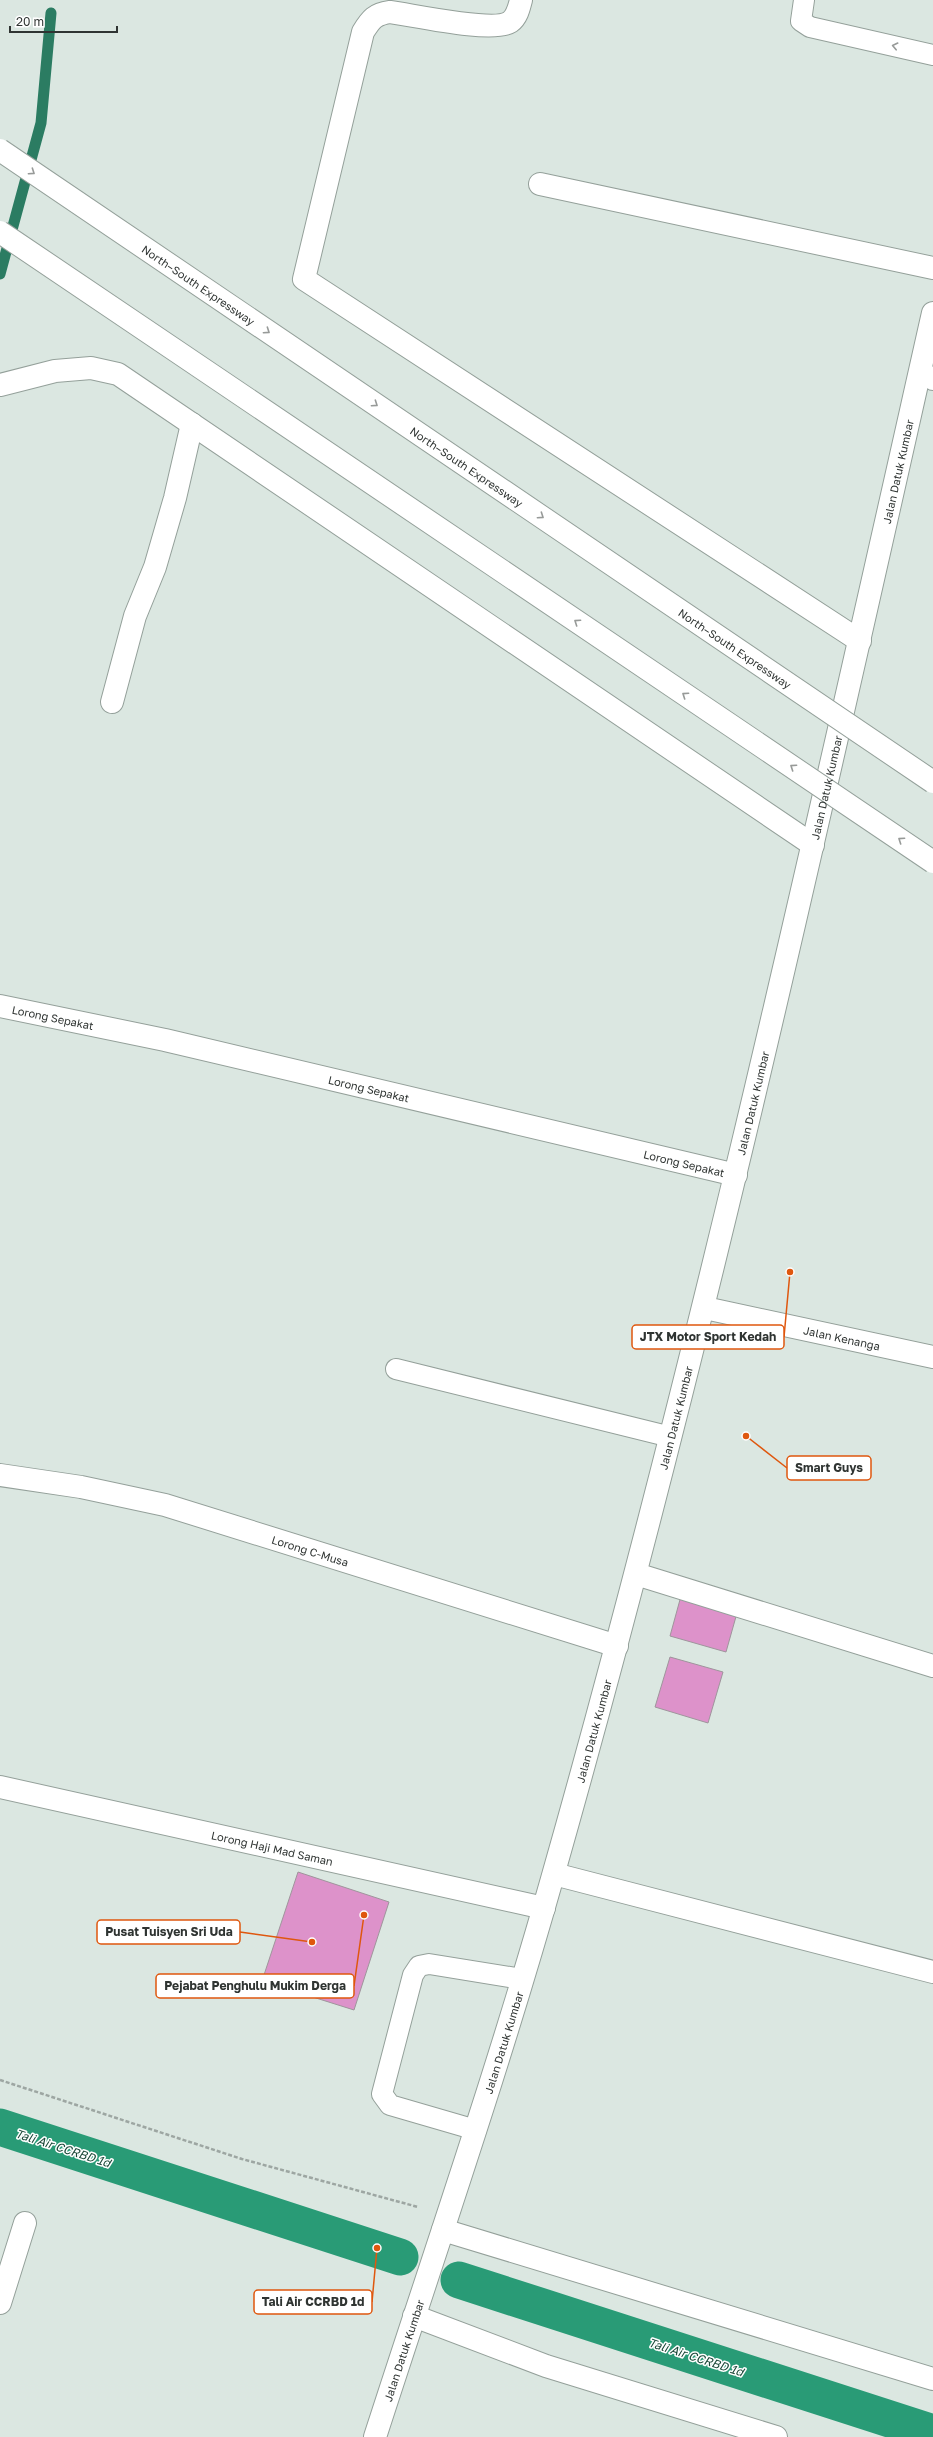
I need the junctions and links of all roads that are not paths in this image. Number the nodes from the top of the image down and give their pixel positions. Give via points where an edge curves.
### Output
1 (521, 0) edge
2 (804, 0) edge
3 (933, 55) edge
4 (0, 150) edge
5 (540, 184) dead end
6 (0, 232) edge
7 (933, 268) edge
8 (933, 312) edge
9 (927, 374) edge
10 (0, 385) edge
11 (192, 424) junction
12 (860, 641) junction
13 (112, 702) dead end
14 (933, 782) edge
15 (813, 845) junction
16 (933, 862) edge
17 (0, 1006) edge
18 (736, 1175) junction
19 (705, 1308) junction
20 (933, 1357) edge
21 (396, 1369) dead end
22 (671, 1437) junction
23 (0, 1474) edge
24 (636, 1574) junction
25 (617, 1646) junction
26 (933, 1666) edge
27 (0, 1787) edge
28 (554, 1874) junction
29 (544, 1908) junction
30 (933, 1972) edge
31 (522, 1979) junction
32 (476, 2130) junction
33 (25, 2223) dead end
34 (445, 2223) junction
35 (0, 2303) edge
36 (414, 2316) junction
37 (933, 2379) edge
38 (375, 2437) edge
39 (776, 2437) edge

1 - 12 main road via 510,22 496,26 390,12 378,13 371,18 363,32 304,279
3 -> 2 lane via 810,28 801,21
4 -> 14 main road, North–South Expressway, bridge
5 - 7 main road
16 -> 6 main road, bridge
8 - 9 main road, Jalan Datuk Kumbar
9 - 12 main road, Jalan Datuk Kumbar
10 - 11 main road via 55,371 91,368 118,374
11 - 13 main road via 175,498 155,567 135,616
11 - 15 main road
12 - 15 main road, Jalan Datuk Kumbar
15 - 18 main road, Jalan Datuk Kumbar
17 - 18 main road, Lorong Sepakat via 164,1040
18 - 19 main road, Jalan Datuk Kumbar
19 - 20 main road, Jalan Kenanga
19 - 22 main road, Jalan Datuk Kumbar
21 - 22 lane
22 - 24 main road, Jalan Datuk Kumbar
23 - 25 main road, Lorong C-Musa via 82,1487 165,1505
24 - 25 main road, Jalan Datuk Kumbar
24 - 26 main road
25 - 28 main road, Jalan Datuk Kumbar
27 - 29 main road, Lorong Haji Mad Saman
28 - 29 main road, Jalan Datuk Kumbar
28 - 30 main road
29 - 31 main road, Jalan Datuk Kumbar
31 - 32 main road, Jalan Datuk Kumbar
31 - 32 lane via 429,1964 419,1966 412,1975 382,2094 390,2105
32 - 34 main road, Jalan Datuk Kumbar
33 - 35 main road
34 - 36 main road, Jalan Datuk Kumbar
34 - 37 main road
36 - 38 main road, Jalan Datuk Kumbar
36 - 39 main road via 546,2366

